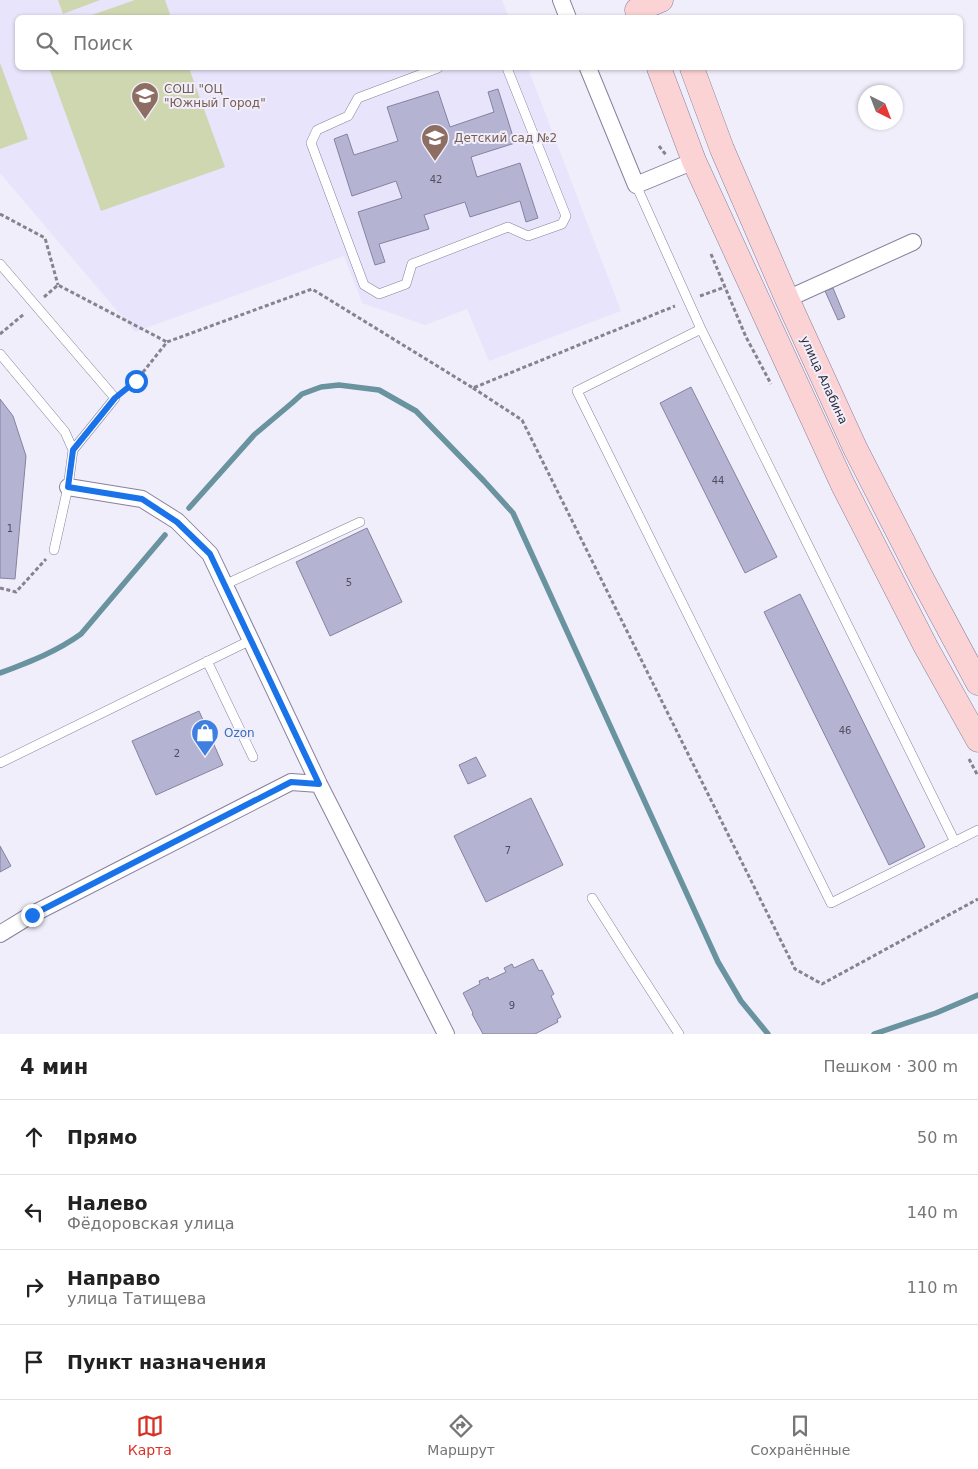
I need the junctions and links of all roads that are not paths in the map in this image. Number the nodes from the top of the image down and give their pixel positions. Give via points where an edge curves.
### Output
1 (561, 0) edge
2 (661, 0) edge
3 (667, 0) edge
4 (637, 9) edge
5 (567, 15) edge
6 (672, 15) edge
7 (433, 70) edge
8 (508, 70) edge
9 (589, 70) edge
10 (660, 70) edge
11 (693, 70) edge
12 (694, 161) junction
13 (636, 185) junction
14 (913, 242) dead end
15 (0, 264) edge
16 (787, 299) junction
17 (701, 329) junction
18 (0, 354) edge
19 (73, 450) junction
20 (68, 487) junction
21 (360, 522) dead end
22 (54, 550) road end
23 (224, 585) junction
24 (251, 640) junction
25 (207, 661) junction
26 (978, 683) edge
27 (978, 740) edge
28 (253, 757) dead end
29 (0, 763) edge
30 (319, 784) junction
31 (978, 830) edge
32 (955, 842) junction
33 (592, 898) dead end
34 (0, 934) edge
35 (446, 1034) edge
36 (680, 1034) edge

1 - 5 street
2 - 4 street
3 - 6 street
7 - 8 lane via 358,98 348,116 317,130 311,143 364,285 379,294 406,284 412,264 508,226 528,236 562,224 566,216
9 - 13 street
10 - 12 street
11 - 16 street, улица Алабина via 722,149
12 - 13 street
12 - 27 street via 843,485
13 - 17 lane
14 - 16 street
15 - 19 lane via 115,398
16 - 26 street, улица Алабина via 855,448
17 - 32 lane
17 - 32 lane via 577,391 831,903
18 - 19 lane via 65,432
19 - 20 lane
20 - 22 lane
20 - 23 street via 142,499 177,522 210,554
21 - 23 lane
23 - 24 street
24 - 25 lane
24 - 30 street
25 - 28 lane
25 - 29 lane
30 - 34 street via 291,782
30 - 35 street
31 - 32 lane
33 - 36 lane

